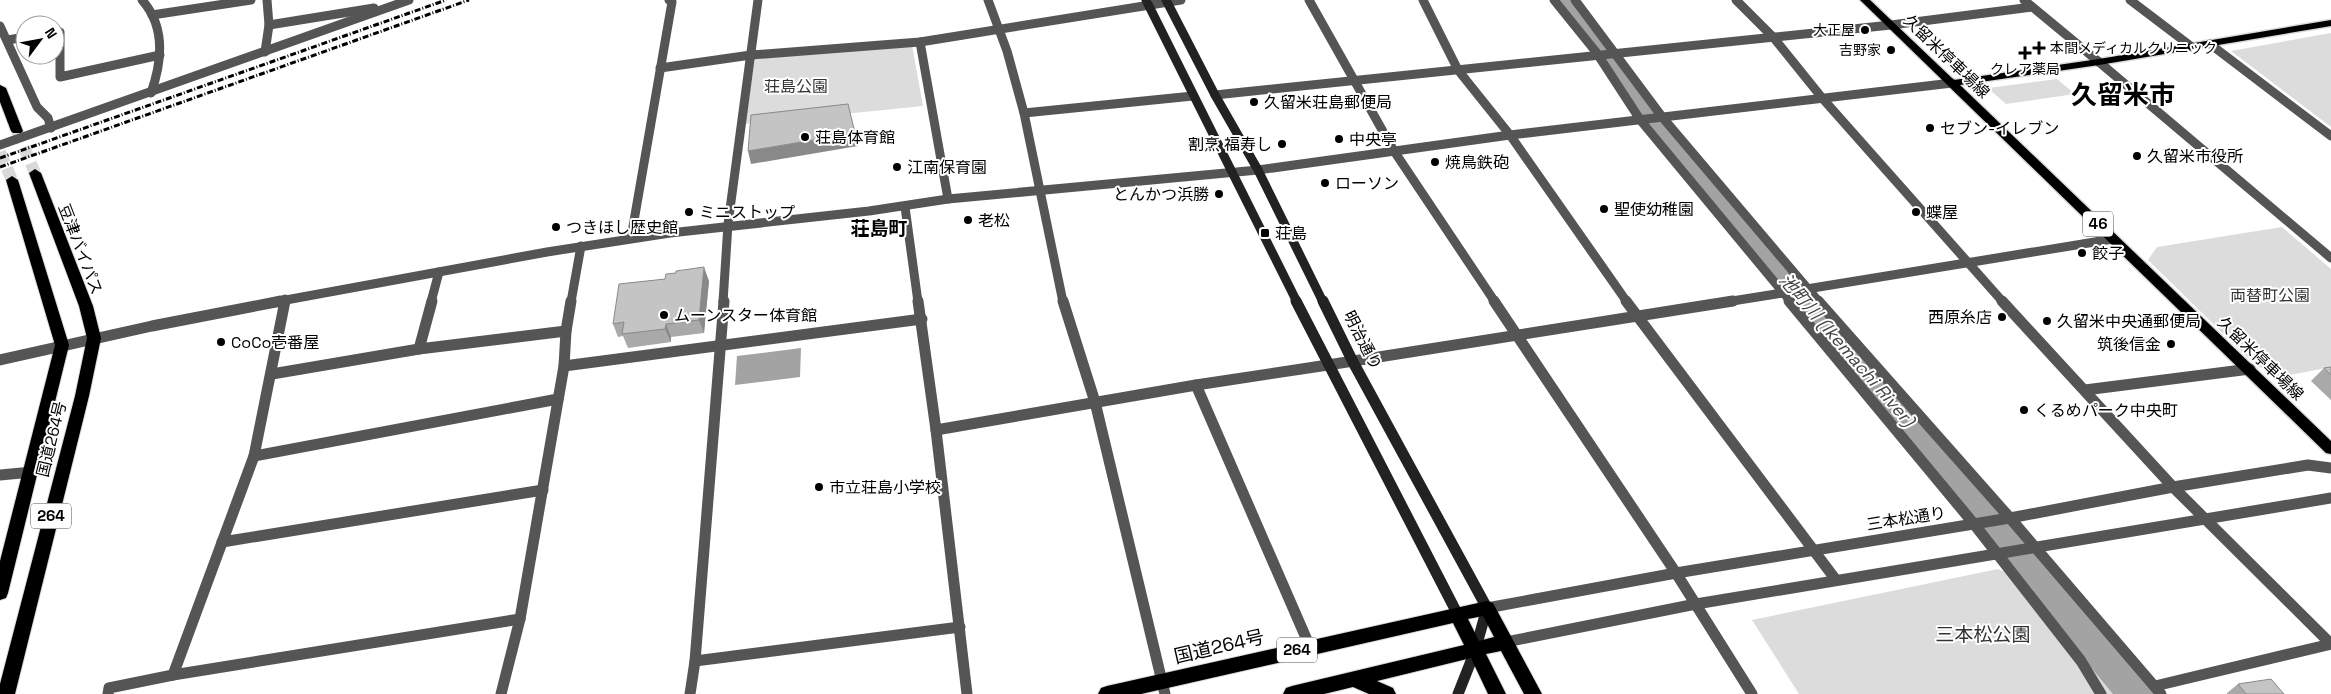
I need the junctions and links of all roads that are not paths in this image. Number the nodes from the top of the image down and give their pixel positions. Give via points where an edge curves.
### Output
1 (142, 0) edge
2 (251, 0) edge
3 (267, 0) edge
4 (669, 0) edge
5 (758, 0) edge
6 (988, 0) edge
7 (1182, 0) edge
8 (1309, 0) edge
9 (1424, 0) edge
10 (1554, 0) edge
11 (1575, 0) edge
12 (1736, 0) edge
13 (1865, 0) edge
14 (2024, 0) edge
15 (2130, 0) edge
16 (404, 1) edge
17 (1167, 1) edge
18 (1148, 3) edge
19 (2032, 6) junction
20 (152, 15) junction
21 (2331, 23) edge
22 (269, 25) junction
23 (1891, 25) junction
24 (0, 26) edge
25 (999, 31) junction
26 (1773, 37) junction
27 (15, 39) edge
28 (8, 40) junction
29 (920, 42) junction
30 (2210, 44) junction
31 (2192, 47) junction
32 (265, 52) junction
33 (1617, 53) junction
34 (160, 55) junction
35 (751, 55) junction
36 (1598, 56) junction
37 (2099, 62) junction
38 (60, 65) edge
39 (660, 68) junction
40 (1458, 70) junction
41 (1354, 81) junction
42 (1952, 83) junction
43 (0, 88) edge
44 (150, 93) junction
45 (1215, 95) junction
46 (1194, 96) junction
47 (1823, 99) junction
48 (1024, 113) junction
49 (1664, 118) junction
50 (1641, 120) junction
51 (51, 128) junction
52 (17, 131) tunnel mouth
53 (1510, 135) junction
54 (2331, 136) edge
55 (0, 145) edge
56 (1394, 151) junction
57 (1258, 170) junction
58 (34, 173) tunnel mouth
59 (1231, 173) junction
60 (12, 180) tunnel mouth
61 (1041, 191) junction
62 (948, 199) junction
63 (905, 207) junction
64 (728, 224) junction
65 (631, 238) junction
66 (2113, 239) junction
67 (581, 246) junction
68 (2331, 258) edge
69 (1966, 262) junction
70 (439, 272) junction
71 (1807, 288) junction
72 (1782, 292) junction
73 (285, 299) junction
74 (1637, 316) junction
75 (922, 319) junction
76 (566, 331) junction
77 (1516, 335) junction
78 (94, 338) junction
79 (62, 345) junction
80 (721, 346) junction
81 (420, 349) junction
82 (0, 360) edge
83 (1353, 362) junction
84 (1328, 365) junction
85 (564, 366) junction
86 (2250, 369) junction
87 (272, 374) junction
88 (1196, 384) junction
89 (2085, 390) junction
90 (558, 399) junction
91 (1095, 402) junction
92 (936, 430) junction
93 (2331, 449) edge
94 (254, 456) junction
95 (2331, 468) edge
96 (32, 472) junction
97 (0, 475) edge
98 (2173, 488) junction
99 (543, 490) junction
100 (2331, 498) edge
101 (2010, 518) junction
102 (2204, 518) junction
103 (1974, 524) junction
104 (222, 542) junction
105 (2035, 546) junction
106 (1812, 550) junction
107 (1997, 553) junction
108 (1676, 573) junction
109 (1836, 580) junction
110 (0, 593) edge
111 (1696, 604) junction
112 (1487, 608) junction
113 (1458, 615) junction
114 (520, 618) junction
115 (960, 627) junction
116 (1506, 642) junction
117 (2331, 644) edge
118 (1310, 647) junction
119 (1476, 651) junction
120 (695, 661) junction
121 (173, 675) junction
122 (1354, 680) junction
123 (1163, 687) edge
124 (2158, 690) edge
125 (6, 694) edge
126 (108, 694) edge
127 (501, 694) edge
128 (690, 694) edge
129 (968, 694) edge
130 (1107, 694) edge
131 (1292, 694) edge
132 (1387, 694) edge
133 (1458, 694) edge
134 (1497, 694) edge
135 (1533, 694) edge
136 (1752, 694) edge
137 (2101, 694) edge

1 - 20 street
2 - 20 street
3 - 22 street
4 - 39 street via 672,2
5 - 35 street
6 - 25 street
7 - 17 street
8 - 41 street
9 - 40 street
10 - 36 street
11 - 33 street
12 - 26 street
13 - 23 main road, 久留米停車場線 / 46
14 - 19 street
15 - 31 street
16 - 22 street
16 - 32 street
17 - 18 street
17 - 45 main road, 明治通り
18 - 25 street
18 - 46 main road
19 - 23 street
19 - 37 street
20 - 34 street via 160,39
21 - 30 main road
22 - 32 street
23 - 26 street
23 - 42 main road, 久留米停車場線 / 46
24 - 28 street
25 - 29 street
25 - 48 street
26 - 33 street
26 - 47 street
27 - 28 street
28 - 51 street via 37,107 48,118
29 - 35 street
29 - 62 street
30 - 31 main road
30 - 54 street
31 - 37 main road
32 - 44 street
33 - 36 street
33 - 49 street
34 - 38 street via 60,76
34 - 44 street
35 - 39 street
35 - 64 street
36 - 40 street
36 - 50 street
37 - 42 main road
37 - 68 street
39 - 65 street
40 - 41 street
40 - 53 street
41 - 45 street
41 - 56 street
42 - 47 street
42 - 66 main road, 久留米停車場線 / 46
43 - 52 highway
44 - 51 street
45 - 57 main road, 明治通り
46 - 48 street
46 - 59 main road
47 - 49 street
47 - 69 street
48 - 61 street
49 - 50 street
49 - 71 street
50 - 53 street
50 - 72 street
51 - 55 street
53 - 56 street
53 - 74 street
56 - 57 street
56 - 77 street
57 - 59 street
57 - 83 main road, 明治通り
58 - 78 highway, 豆津バイパス / 264 via 86,306
59 - 61 street
59 - 84 main road
60 - 79 highway
61 - 62 street
61 - 91 street via 1062,298
62 - 63 street
63 - 64 street
63 - 75 street
64 - 65 street
64 - 80 street
65 - 67 street
66 - 69 street
66 - 86 main road, 久留米停車場線 / 46
67 - 70 street
67 - 76 street
69 - 71 street
69 - 89 street
70 - 73 street
70 - 81 street
71 - 72 street
71 - 101 street
72 - 74 street
72 - 103 street
73 - 78 street
73 - 87 street
74 - 77 street
74 - 106 street
75 - 80 street
75 - 92 street
76 - 81 street
76 - 85 street
77 - 83 street
77 - 108 street
78 - 79 street
78 - 125 highway, 国道264号 / 264
79 - 82 street
79 - 96 highway, 国道264号 / 264
80 - 85 street
80 - 120 street
81 - 87 street
83 - 84 street
83 - 112 main road, 明治通り
84 - 88 street
84 - 113 main road
85 - 90 street
86 - 89 street
86 - 93 main road, 久留米停車場線 / 46
87 - 94 street
88 - 91 street
88 - 118 street
89 - 98 street
90 - 94 street
90 - 99 street
91 - 92 street
91 - 123 street
92 - 115 street
94 - 104 street
95 - 98 street, 三本松通り via 2308,465
96 - 97 street
96 - 110 highway, 国道264号 / 264
98 - 101 street, 三本松通り
98 - 102 street
99 - 104 street
99 - 114 street
100 - 102 street
101 - 103 street, 三本松通り
101 - 105 street
102 - 105 street
102 - 117 street
103 - 106 street, 三本松通り
103 - 107 street
104 - 121 street
105 - 107 street
105 - 124 street
106 - 108 street, 三本松通り
106 - 109 street
107 - 109 street
107 - 137 street via 2081,661
108 - 111 street
108 - 112 street, 三本松通り
109 - 111 street
111 - 116 street
111 - 136 street
112 - 113 highway, 国道264号 / 264
112 - 116 highway, 明治通り
112 - 119 main road
113 - 118 highway, 国道264号 / 264
113 - 119 highway
114 - 121 street
114 - 127 street
115 - 120 street
115 - 129 street
116 - 119 highway
116 - 135 highway, 明治通り
117 - 124 street
118 - 123 highway, 国道264号 / 264
119 - 122 highway
119 - 133 main road
119 - 134 highway
120 - 128 street
121 - 126 street via 109,688
122 - 131 highway
122 - 132 highway
123 - 130 highway, 国道264号 / 264

